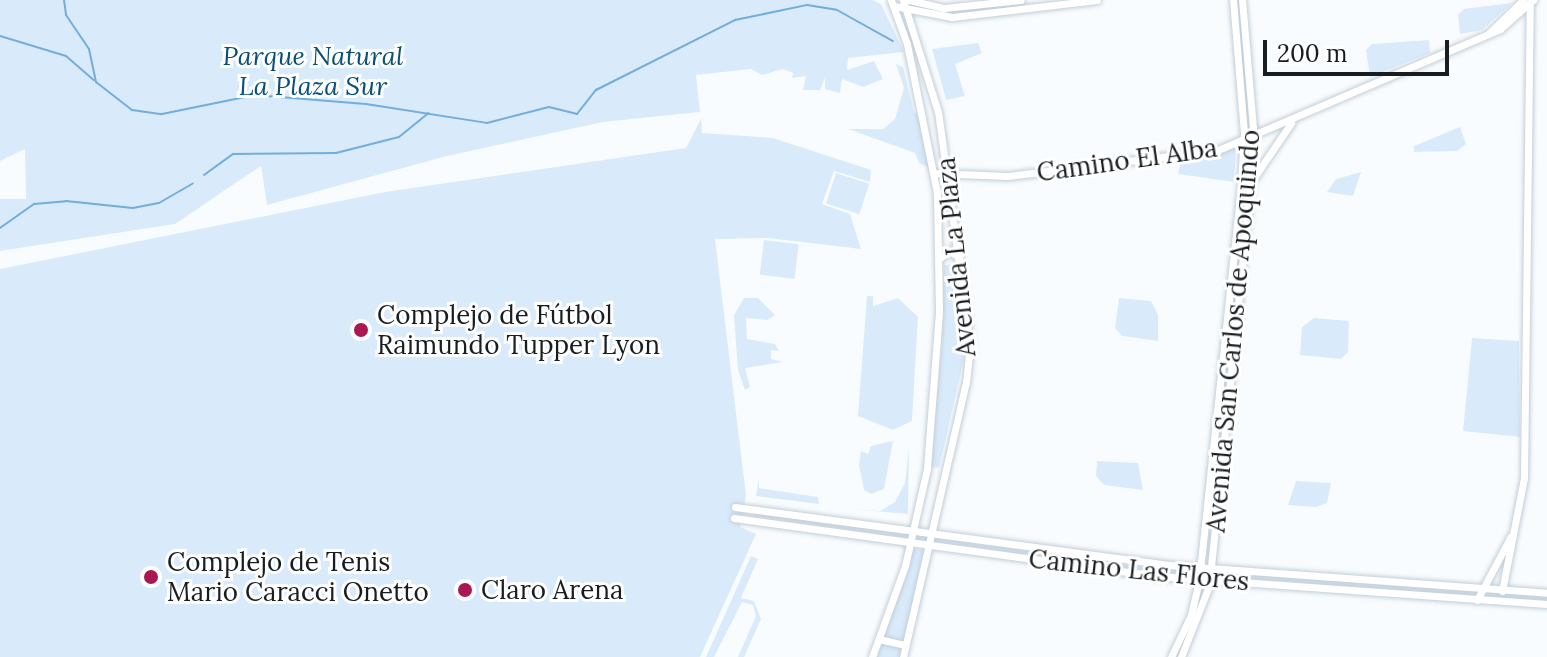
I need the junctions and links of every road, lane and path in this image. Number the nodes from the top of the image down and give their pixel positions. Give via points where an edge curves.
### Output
1 (906, 0) edge
2 (1021, 0) edge
3 (1097, 0) edge
4 (1233, 0) edge
5 (1242, 0) edge
6 (1530, 2) edge
7 (892, 3) edge
8 (908, 10) junction
9 (1295, 119) junction
10 (1253, 137) junction
11 (1244, 141) junction
12 (934, 173) junction
13 (948, 176) junction
14 (1250, 188) junction
15 (959, 257) junction
16 (940, 258) junction
17 (927, 468) junction
18 (944, 471) junction
19 (735, 507) dead end
20 (769, 512) junction
21 (734, 518) dead end
22 (768, 522) junction
23 (1516, 527) junction
24 (914, 532) junction
25 (931, 534) junction
26 (912, 543) junction
27 (929, 545) junction
28 (1201, 568) junction
29 (1210, 569) junction
30 (1199, 580) junction
31 (1209, 581) junction
32 (1482, 588) junction
33 (1502, 590) junction
34 (1547, 593) edge
35 (1477, 600) junction
36 (1499, 601) junction
37 (1547, 604) edge
38 (879, 639) junction
39 (905, 645) junction
40 (872, 657) edge
41 (903, 657) edge
42 (1171, 657) edge
43 (1181, 657) edge

1 - 2 street via 944,8
1 - 8 street, Avenida La Plaza
3 - 8 street via 966,17
4 - 11 street, Avenida San Carlos de Apoquindo
5 - 10 street, Avenida San Carlos de Apoquindo
6 - 9 street, Camino El Alba via 1511,23
6 - 23 street via 1524,464
7 - 8 street
7 - 12 street, Avenida La Plaza via 907,44
8 - 13 street, Avenida La Plaza via 938,112
9 - 10 street, Camino El Alba
9 - 14 street via 1265,155
10 - 11 street, Camino El Alba
10 - 14 street, Avenida San Carlos de Apoquindo
11 - 13 street, Camino El Alba via 1172,159
11 - 28 street, Avenida San Carlos de Apoquindo
12 - 13 street, Camino El Alba
12 - 16 street, Avenida La Plaza
13 - 15 street, Avenida La Plaza
14 - 29 street, Avenida San Carlos de Apoquindo
15 - 16 street via 949,251
15 - 18 street, Avenida La Plaza via 969,359
16 - 17 street, Avenida La Plaza
17 - 18 street
17 - 24 street, Avenida La Plaza
18 - 25 street, Avenida La Plaza
19 - 20 street, Camino Las Flores
20 - 22 street
20 - 24 street, Camino Las Flores
21 - 22 street, Camino Las Flores
22 - 26 street, Camino Las Flores
23 - 32 street
23 - 33 street
24 - 25 street, Camino Las Flores
24 - 26 street, Avenida La Plaza
25 - 27 street, Avenida La Plaza
25 - 28 street, Camino Las Flores
26 - 27 street, Camino Las Flores
26 - 38 street, Avenida La Plaza
27 - 30 street, Camino Las Flores
27 - 39 street, Avenida La Plaza
28 - 29 street, Camino Las Flores
28 - 30 street, Avenida San Carlos de Apoquindo
29 - 31 street, Avenida San Carlos de Apoquindo
29 - 32 street, Camino Las Flores
30 - 31 street, Camino Las Flores
30 - 42 street, Avenida San Carlos de Apoquindo via 1191,615
31 - 35 street, Camino Las Flores
31 - 43 street, Avenida San Carlos de Apoquindo
32 - 33 street, Camino Las Flores
32 - 35 street
33 - 34 street, Camino Las Flores
33 - 36 street
35 - 36 street, Camino Las Flores
36 - 37 street, Camino Las Flores
38 - 39 street
38 - 40 street, Avenida La Plaza
39 - 41 street, Avenida La Plaza

